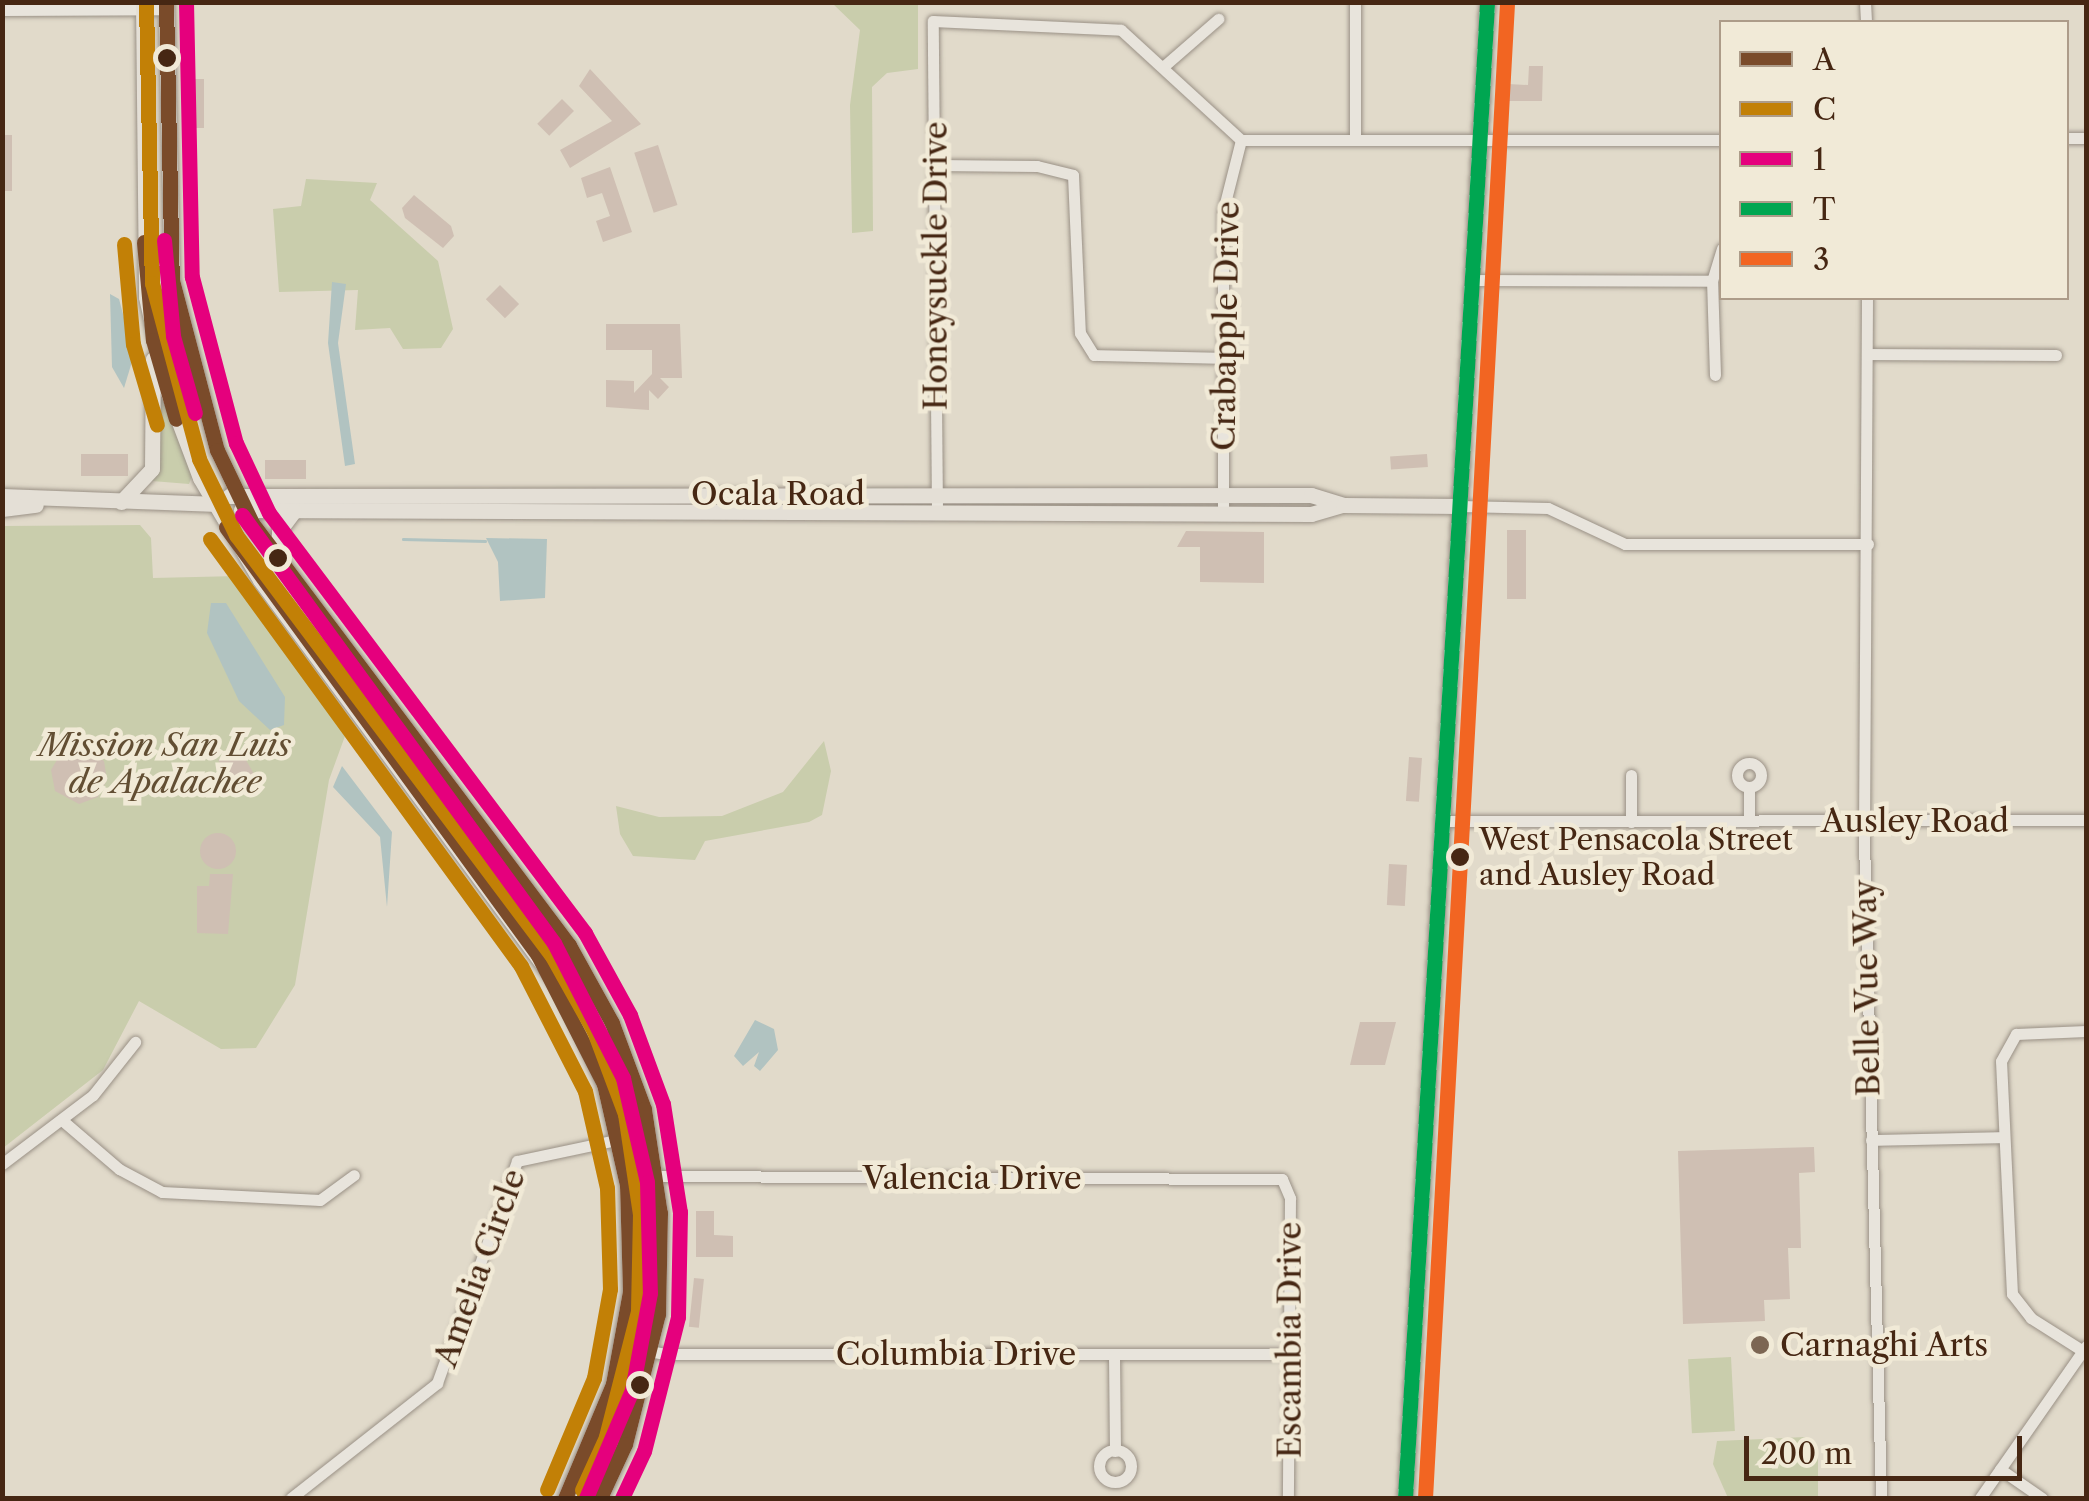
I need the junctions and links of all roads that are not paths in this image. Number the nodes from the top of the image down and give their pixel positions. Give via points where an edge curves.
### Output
1 (1355, 2) edge
2 (1487, 2) edge
3 (166, 5) edge
4 (143, 6) edge
5 (2, 10) edge
6 (1218, 20) dead end
7 (1164, 66) junction
8 (1355, 134) junction
9 (1480, 137) junction
10 (1240, 140) junction
11 (1719, 140) edge
12 (935, 165) junction
13 (168, 174) junction
14 (144, 175) junction
15 (170, 258) junction
16 (1719, 258) edge
17 (144, 260) junction
18 (1472, 280) junction
19 (1712, 281) junction
20 (1866, 300) edge
21 (153, 340) junction
22 (1867, 354) junction
23 (2056, 355) dead end
24 (1223, 358) junction
25 (1715, 375) dead end
26 (236, 493) junction
27 (369, 493) junction
28 (938, 494) junction
29 (1224, 496) junction
30 (8, 502) edge
31 (120, 502) junction
32 (213, 503) junction
33 (1343, 505) junction
34 (1460, 506) junction
35 (245, 510) junction
36 (294, 510) junction
37 (367, 510) junction
38 (937, 511) junction
39 (1224, 514) junction
40 (1868, 544) junction
41 (278, 556) junction
42 (373, 682) junction
43 (349, 701) junction
44 (1631, 776) dead end
45 (1749, 786) dead end
46 (1443, 820) junction
47 (2086, 820) edge
48 (1749, 821) junction
49 (1866, 821) junction
50 (1631, 822) junction
51 (536, 901) junction
52 (512, 917) junction
53 (564, 994) junction
54 (604, 1008) junction
55 (2086, 1031) edge
56 (135, 1042) dead end
57 (62, 1120) junction
58 (649, 1133) junction
59 (2003, 1137) junction
60 (619, 1138) junction
61 (1870, 1140) junction
62 (2, 1164) edge
63 (354, 1175) dead end
64 (657, 1176) junction
65 (1286, 1182) joint
66 (622, 1346) junction
67 (2085, 1348) edge
68 (651, 1352) junction
69 (1114, 1354) junction
70 (1290, 1354) junction
71 (1115, 1451) dead end
72 (2000, 1469) junction
73 (580, 1471) junction
74 (291, 1498) edge
75 (564, 1498) edge
76 (584, 1498) edge
77 (600, 1498) edge
78 (1288, 1498) edge
79 (1404, 1498) edge
80 (1881, 1498) edge
81 (1980, 1498) edge
82 (2042, 1498) edge

1 - 8 street
2 - 9 main road
3 - 4 street
3 - 13 main road
4 - 5 street
4 - 14 main road
6 - 7 street
7 - 10 street
7 - 12 street, Honeysuckle Drive via 1110,26 934,20
8 - 9 street
8 - 10 street
9 - 11 street
9 - 18 main road
10 - 24 street, Crabapple Drive via 1223,211
12 - 24 street via 1037,166 1073,175 1080,333 1090,351 1108,359
12 - 28 street, Honeysuckle Drive
13 - 14 main road
13 - 15 main road
14 - 17 main road
15 - 17 main road
15 - 26 main road via 196,390
16 - 19 street
17 - 21 main road
18 - 19 street
18 - 34 main road
19 - 25 street
20 - 22 street, Belle Vue Way
21 - 31 main road via 152,470
21 - 32 main road
22 - 23 street
22 - 40 street, Belle Vue Way
24 - 29 street, Crabapple Drive
26 - 27 main road, Ocala Road
26 - 32 main road, Ocala Road
26 - 35 main road
27 - 28 main road, Ocala Road
27 - 37 street
28 - 29 main road, Ocala Road
28 - 38 street, Honeysuckle Drive
29 - 33 main road, Ocala Road via 1310,495
29 - 39 street, Crabapple Drive
30 - 31 main road, Ocala Road
31 - 32 main road, Ocala Road
32 - 35 main road, Ocala Road
32 - 43 main road
33 - 34 main road, Ocala Road
33 - 39 main road, Ocala Road via 1311,514
34 - 40 street via 1548,508 1626,544
34 - 46 main road
35 - 36 main road, Ocala Road
35 - 41 main road
36 - 37 main road, Ocala Road
36 - 41 main road via 279,531
37 - 38 main road, Ocala Road
38 - 39 main road, Ocala Road
40 - 49 street, Belle Vue Way
41 - 42 main road
42 - 43 main road
42 - 51 main road
43 - 52 main road
44 - 50 street
45 - 48 street
46 - 50 street, Ausley Road
46 - 79 main road
47 - 49 street, Ausley Road
48 - 49 street, Ausley Road
48 - 50 street, Ausley Road
49 - 61 street, Belle Vue Way
51 - 52 main road
51 - 54 main road
52 - 53 main road
53 - 54 main road via 589,1009
53 - 60 main road
54 - 58 main road
55 - 59 street via 2026,1031 2004,1046
56 - 57 street
57 - 62 street
57 - 63 street via 116,1167 162,1192 320,1200
58 - 60 street, Amelia Circle
58 - 64 main road
59 - 61 street
59 - 67 street via 2012,1294 2031,1318
60 - 66 main road via 632,1243
60 - 74 street, Amelia Circle via 517,1161 437,1383
61 - 80 street, Belle Vue Way
64 - 65 street, Valencia Drive
64 - 68 main road via 662,1259
65 - 70 street, Escambia Drive
66 - 68 street, Columbia Drive
66 - 73 main road
67 - 72 street
68 - 69 street, Columbia Drive
68 - 77 main road
69 - 70 street, Columbia Drive
69 - 71 street
70 - 78 street, Escambia Drive
72 - 81 street
72 - 82 street
73 - 75 main road
73 - 76 main road

